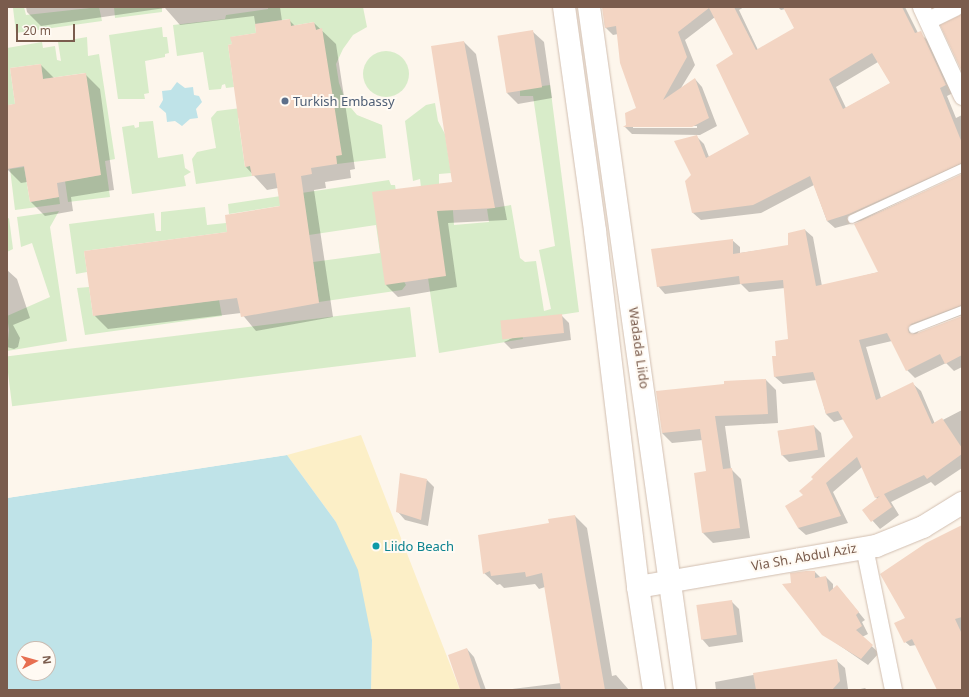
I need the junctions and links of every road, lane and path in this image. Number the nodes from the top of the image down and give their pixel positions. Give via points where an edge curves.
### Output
1 (564, 7) edge
2 (589, 7) edge
3 (955, 7) edge
4 (925, 14) edge
5 (962, 96) edge
6 (962, 168) edge
7 (852, 219) dead end
8 (962, 310) edge
9 (913, 329) dead end
10 (962, 503) edge
11 (864, 547) junction
12 (670, 580) junction
13 (638, 587) junction
14 (654, 690) edge
15 (685, 690) edge
16 (893, 690) edge

1 - 13 main road via 595,231
2 - 12 main road, Wadada Liido
3 - 4 street
4 - 5 street
6 - 7 lane
8 - 9 lane
10 - 11 main road, Via Sh. Abdul Aziz via 902,536
11 - 12 main road, Via Sh. Abdul Aziz
11 - 16 street
12 - 13 main road, Via Sh. Abdul Aziz
12 - 15 main road, Wadada Liido
13 - 14 main road

